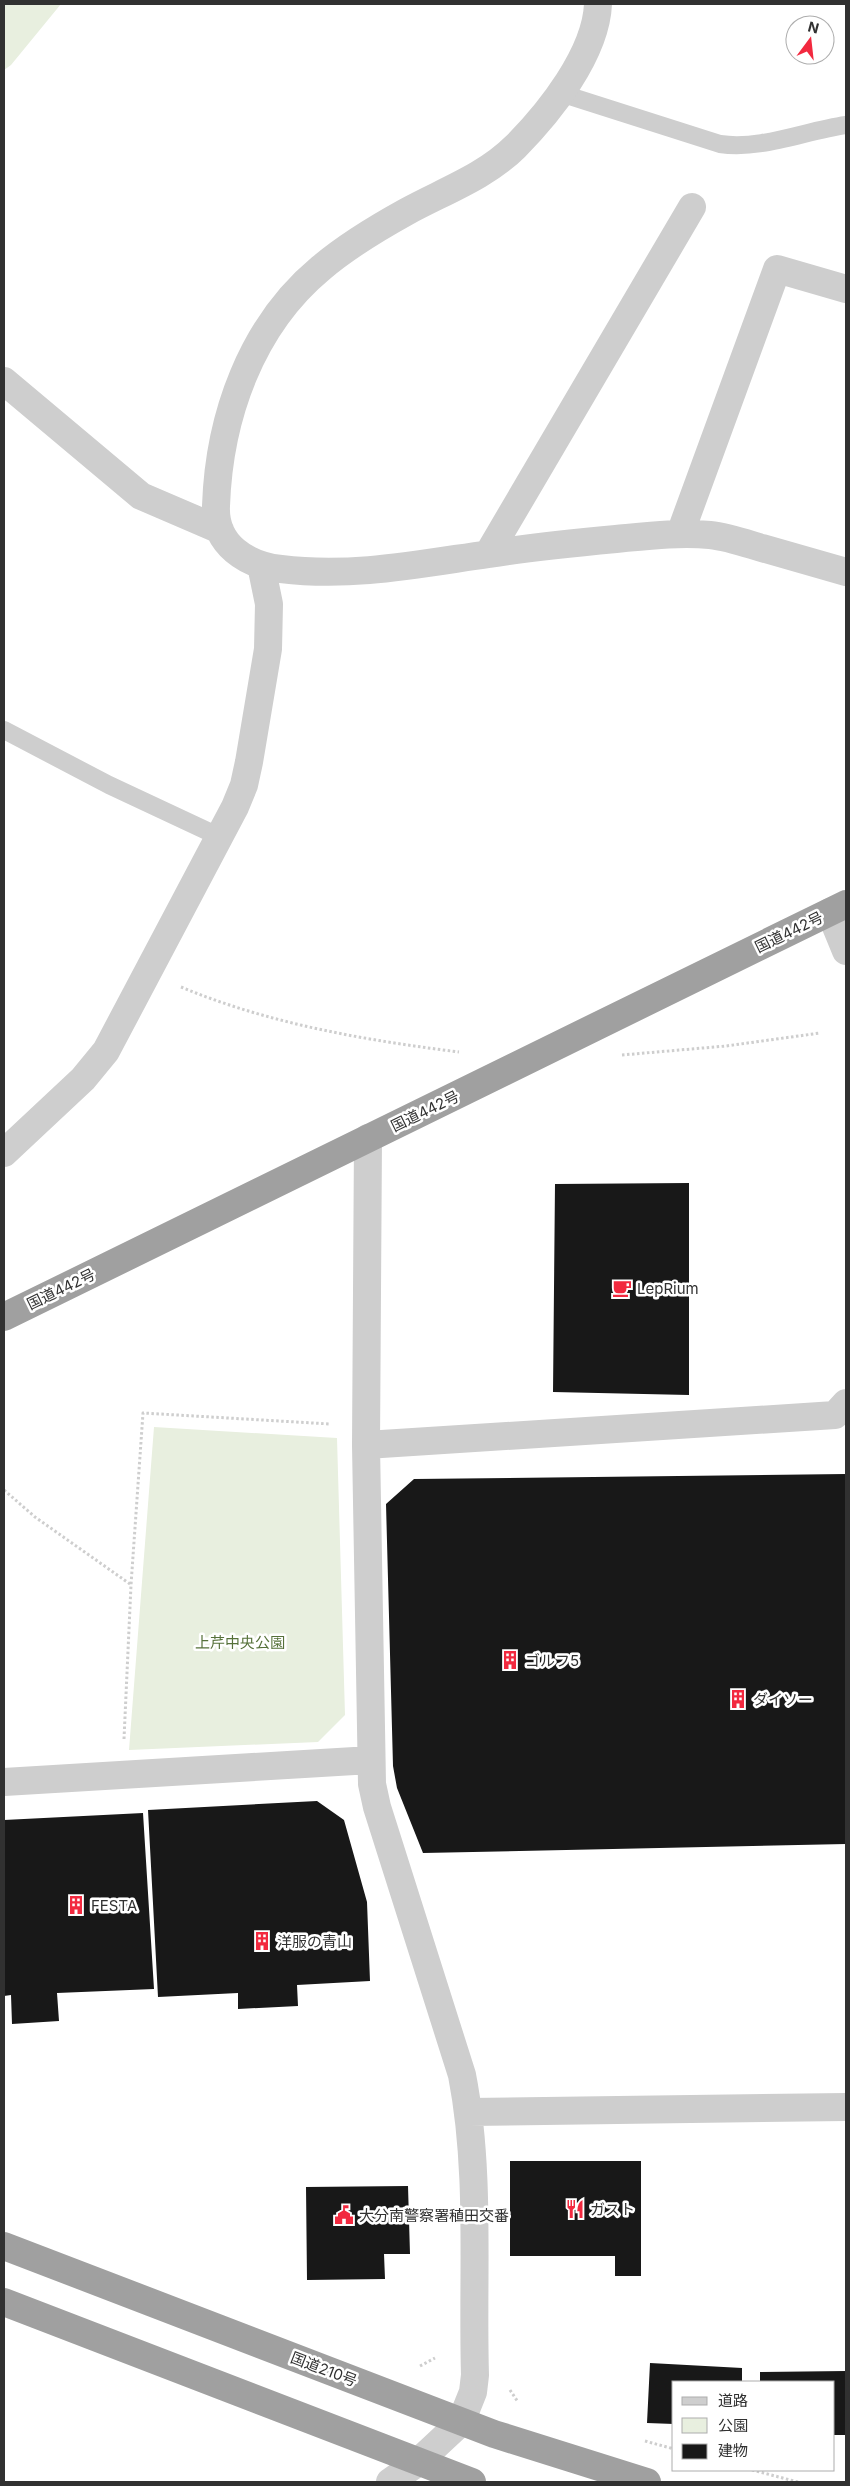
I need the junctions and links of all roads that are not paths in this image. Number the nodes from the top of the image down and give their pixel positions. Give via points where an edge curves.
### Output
1 (598, 4) edge
2 (560, 93) junction
3 (846, 126) edge
4 (692, 208) dead end
5 (846, 289) edge
6 (4, 381) edge
7 (220, 530) junction
8 (680, 534) junction
9 (488, 554) junction
10 (261, 565) junction
11 (846, 572) edge
12 (4, 730) edge
13 (220, 837) junction
14 (838, 908) edge
15 (846, 950) edge
16 (368, 1138) junction
17 (4, 1153) edge
18 (4, 1318) edge
19 (846, 1403) edge
20 (366, 1445) junction
21 (370, 1760) junction
22 (4, 1782) edge
23 (846, 2108) edge
24 (469, 2112) junction
25 (4, 2246) edge
26 (4, 2302) edge
27 (461, 2422) junction
28 (417, 2462) junction
29 (390, 2482) edge
30 (472, 2482) edge
31 (647, 2482) edge

1 - 2 street via 590,38
2 - 3 lane via 720,144 736,146
2 - 7 street via 514,148 486,170 376,230 321,268 289,300 249,360 228,413 217,476 215,512
4 - 9 street
5 - 8 street via 777,269
6 - 7 street via 141,496
7 - 10 street via 236,553
8 - 9 street
8 - 11 street via 726,538
9 - 10 street via 371,572 294,570
10 - 13 street via 268,604 268,649 244,785
12 - 13 lane
13 - 17 street via 118,1030 93,1068
14 - 15 street
14 - 16 highway, 国道442号
16 - 18 highway, 国道442号
16 - 20 street
19 - 20 street via 835,1415
20 - 21 street
21 - 22 street
21 - 24 street via 377,1807 462,2075
23 - 24 street
24 - 27 street via 476,2375
25 - 27 highway, 国道210号
26 - 28 highway
27 - 28 street
27 - 31 highway, 国道210号
28 - 29 street
28 - 30 highway

